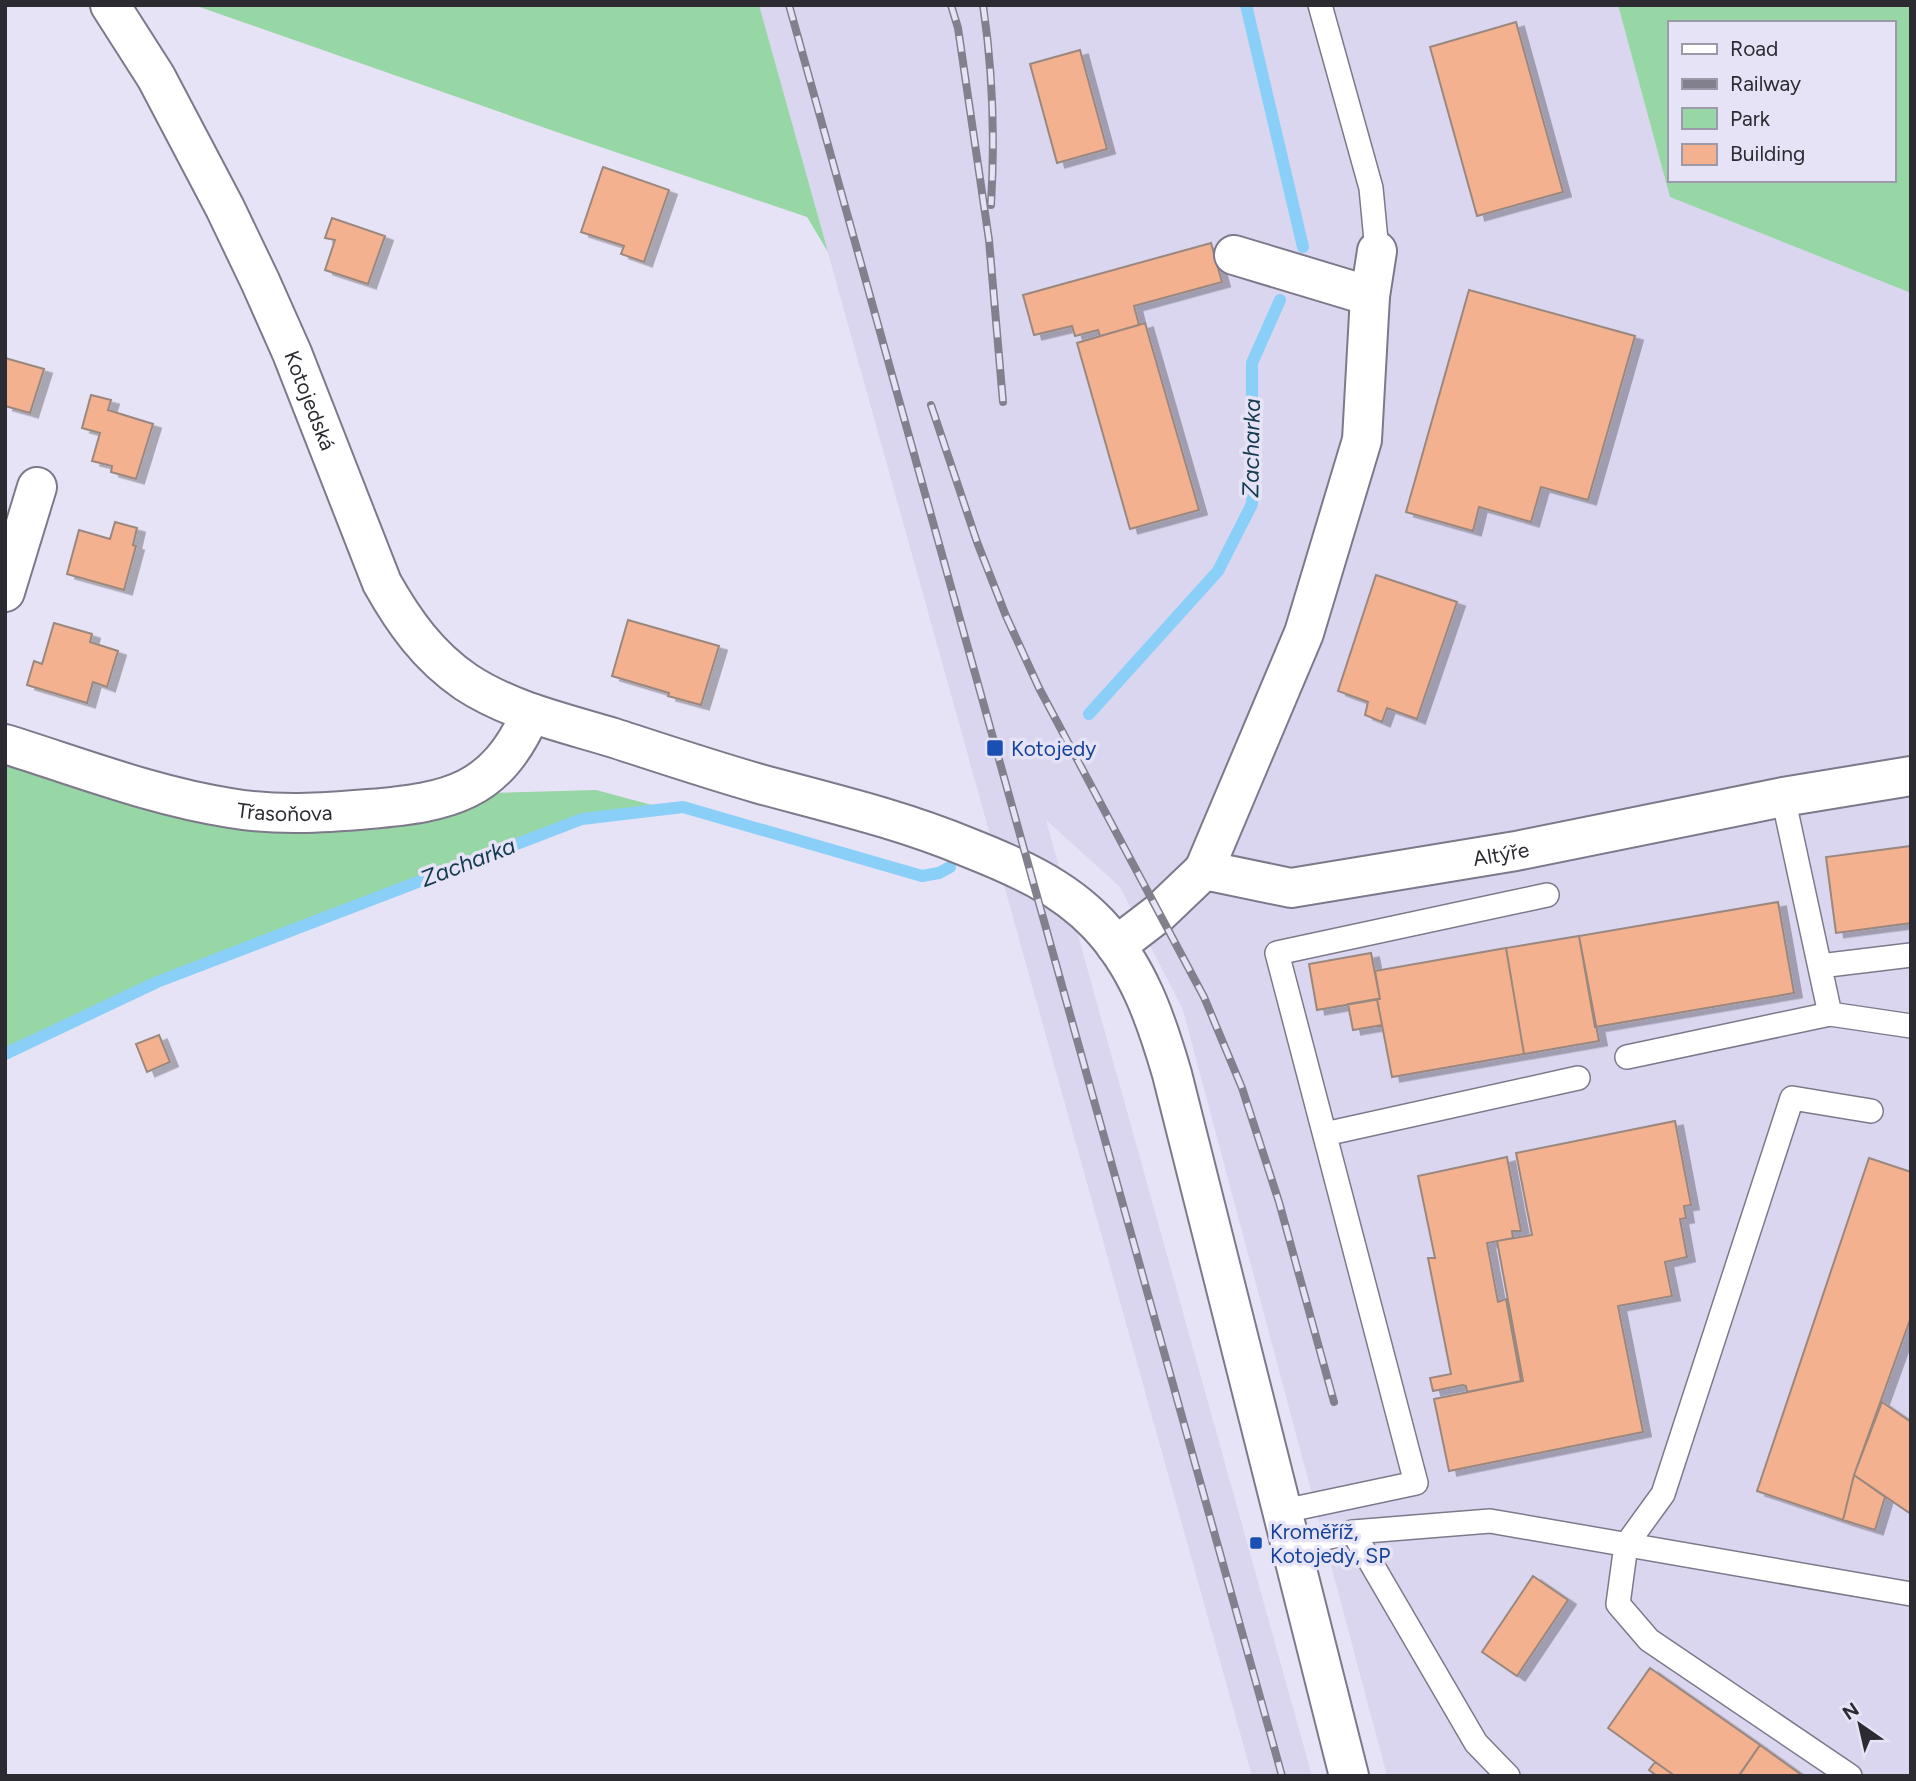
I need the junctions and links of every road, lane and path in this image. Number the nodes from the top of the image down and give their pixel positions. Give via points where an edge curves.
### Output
1 (110, 5) edge
2 (1320, 5) edge
3 (1377, 251) joint
4 (1234, 255) dead end
5 (1370, 296) junction
6 (37, 487) dead end
7 (5, 592) edge
8 (531, 713) junction
9 (5, 744) edge
10 (1911, 776) edge
11 (1783, 797) junction
12 (1204, 870) junction
13 (1547, 895) dead end
14 (1116, 946) junction
15 (1911, 955) edge
16 (1820, 966) junction
17 (1830, 1014) junction
18 (1911, 1026) edge
19 (1627, 1057) dead end
20 (1578, 1078) dead end
21 (1871, 1111) dead end
22 (1325, 1134) junction
23 (1288, 1528) junction
24 (1353, 1532) junction
25 (1626, 1545) junction
26 (1911, 1594) edge
27 (1349, 1776) edge
28 (1508, 1776) edge
29 (1850, 1776) edge

1 - 8 street, Kotojedská via 156,78 260,281 365,543 398,612 415,636 458,676
2 - 3 lane via 1370,188
3 - 5 street
4 - 5 street
5 - 12 street via 1362,440 1304,633
6 - 7 street
8 - 9 street, Třasoňova via 510,751 480,783 408,805 325,813 271,813 191,802
8 - 14 street, Kotojedská via 945,838 1032,874 1059,891
10 - 11 street, Altýře
11 - 12 street, Altýře via 1516,850 1291,888
11 - 16 lane
12 - 14 street
13 - 22 lane via 1278,953
14 - 23 street, Kotojedská via 1143,991 1172,1074
15 - 16 lane
16 - 17 lane
17 - 18 lane
17 - 19 lane
20 - 22 lane
21 - 25 lane via 1792,1098 1663,1494
22 - 23 lane via 1416,1483
23 - 24 lane
23 - 27 street, Kotojedská
24 - 25 lane via 1490,1521
24 - 28 lane via 1476,1743
25 - 26 lane
25 - 29 lane via 1618,1604 1649,1640

